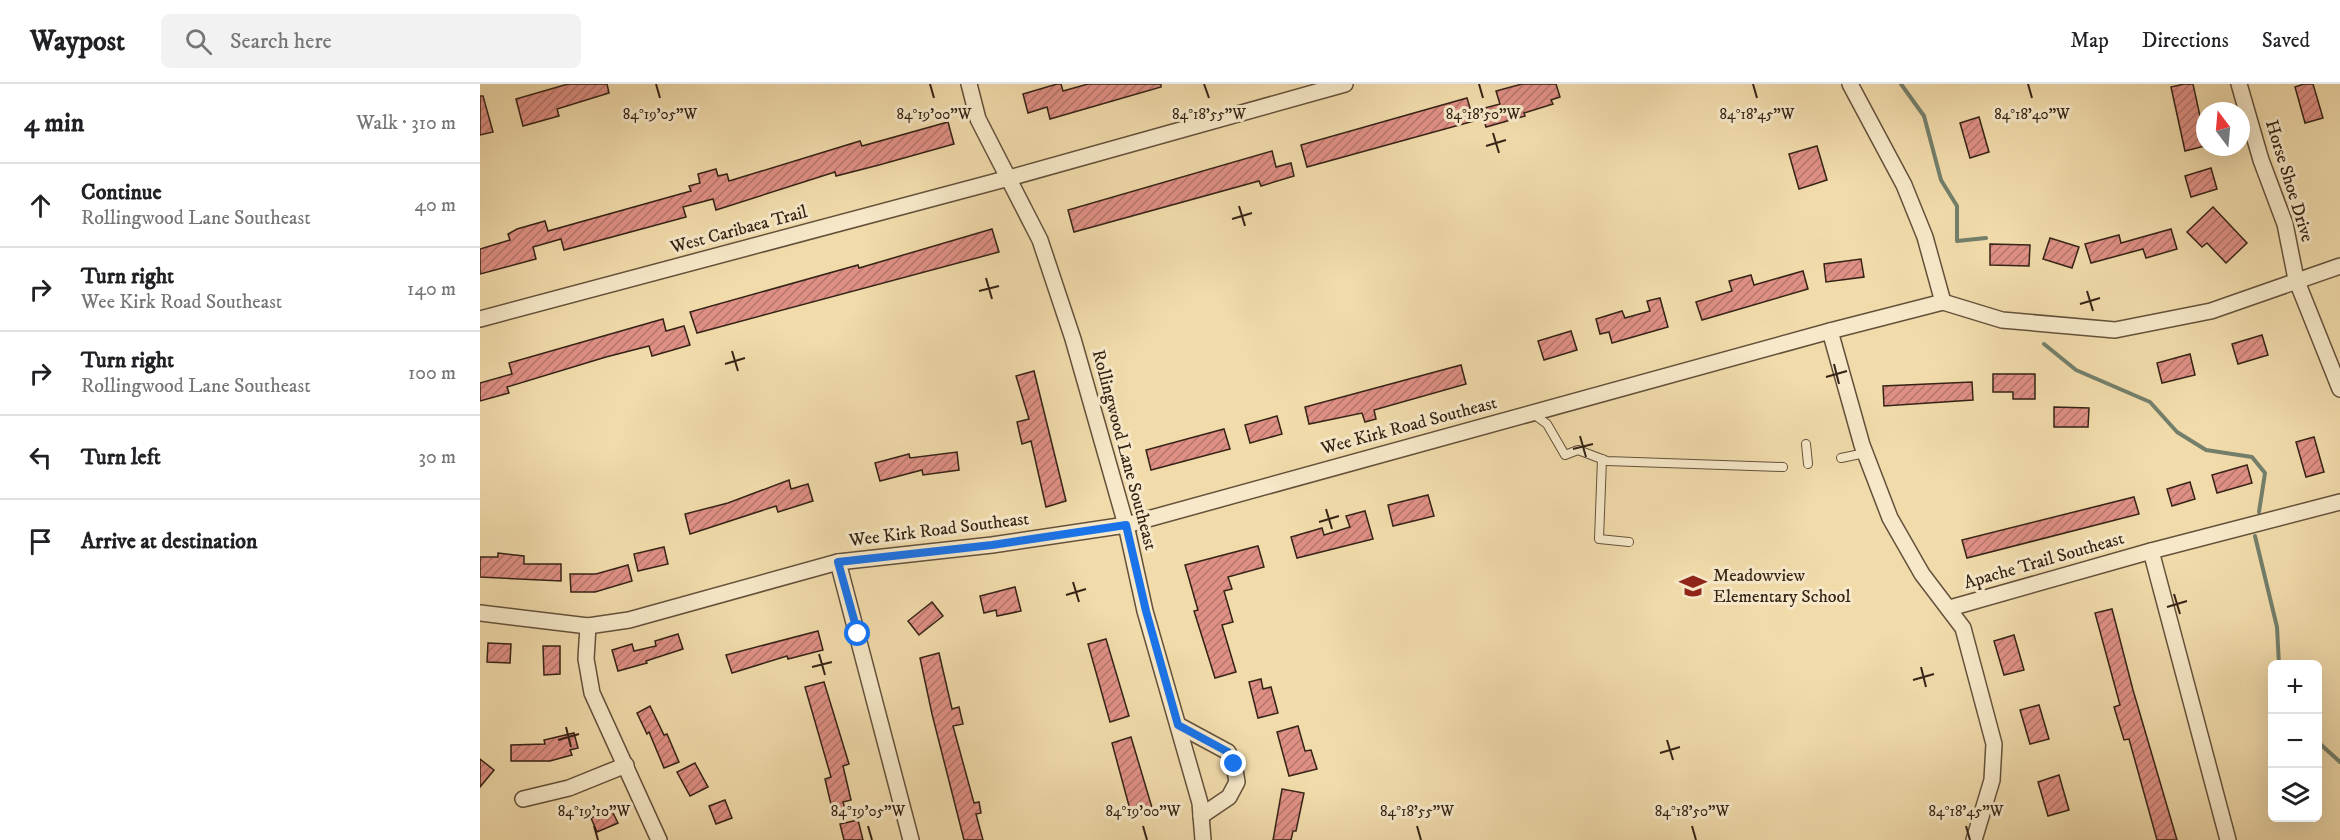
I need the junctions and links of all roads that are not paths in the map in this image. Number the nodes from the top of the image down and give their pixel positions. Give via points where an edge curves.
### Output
1 (969, 84) edge
2 (1345, 84) edge
3 (1850, 84) edge
4 (2239, 84) edge
5 (1009, 178) junction
6 (2340, 266) edge
7 (2296, 279) junction
8 (1943, 302) junction
9 (480, 319) edge
10 (1830, 331) junction
11 (2340, 389) edge
12 (1532, 413) junction
13 (1806, 444) dead end
14 (1865, 453) junction
15 (1840, 458) dead end
16 (1602, 459) junction
17 (1808, 464) dead end
18 (1783, 467) dead end
19 (2340, 502) edge
20 (1126, 525) junction
21 (1629, 542) dead end
22 (2151, 551) junction
23 (838, 562) junction
24 (1950, 608) junction
25 (480, 613) edge
26 (588, 626) junction
27 (1178, 725) junction
28 (626, 765) junction
29 (523, 800) dead end
30 (1201, 816) junction
31 (659, 840) edge
32 (911, 840) edge
33 (1203, 840) edge
34 (1974, 840) edge
35 (2228, 840) edge

1 - 5 street, Rollingwood Lane Southeast via 978,119
2 - 5 street, West Caribaea Trail
3 - 8 street via 1904,185 1925,237
4 - 7 street, Horse Shoe Drive via 2285,224
5 - 9 street, West Caribaea Trail
5 - 20 street, Rollingwood Lane Southeast via 1040,240
6 - 7 street
7 - 8 street via 2211,311 2115,330 2002,320
7 - 11 street, Horse Shoe Drive
8 - 10 street, Wee Kirk Road Southeast
10 - 12 street, Wee Kirk Road Southeast
10 - 14 street, Apache Trail Southeast
12 - 16 lane via 1547,424 1565,455 1578,450
12 - 20 street, Wee Kirk Road Southeast
13 - 17 lane
14 - 15 lane
14 - 24 street, Apache Trail Southeast via 1906,550
16 - 18 lane
16 - 21 lane via 1599,539
19 - 22 street, Apache Trail Southeast
20 - 23 street, Wee Kirk Road Southeast
20 - 27 street, Rollingwood Lane Southeast
22 - 24 street, Apache Trail Southeast
22 - 35 street
23 - 26 street, Wee Kirk Road Southeast via 629,620
23 - 32 street
24 - 34 street via 1963,628 1994,744 1992,780
25 - 26 street, Wee Kirk Road Southeast
26 - 28 street via 586,659 592,693
27 - 30 street, Rollingwood Lane Southeast
27 - 30 street via 1228,752 1234,764 1237,782 1229,797
28 - 29 street via 570,788
28 - 31 street
30 - 33 street, Rollingwood Lane Southeast

